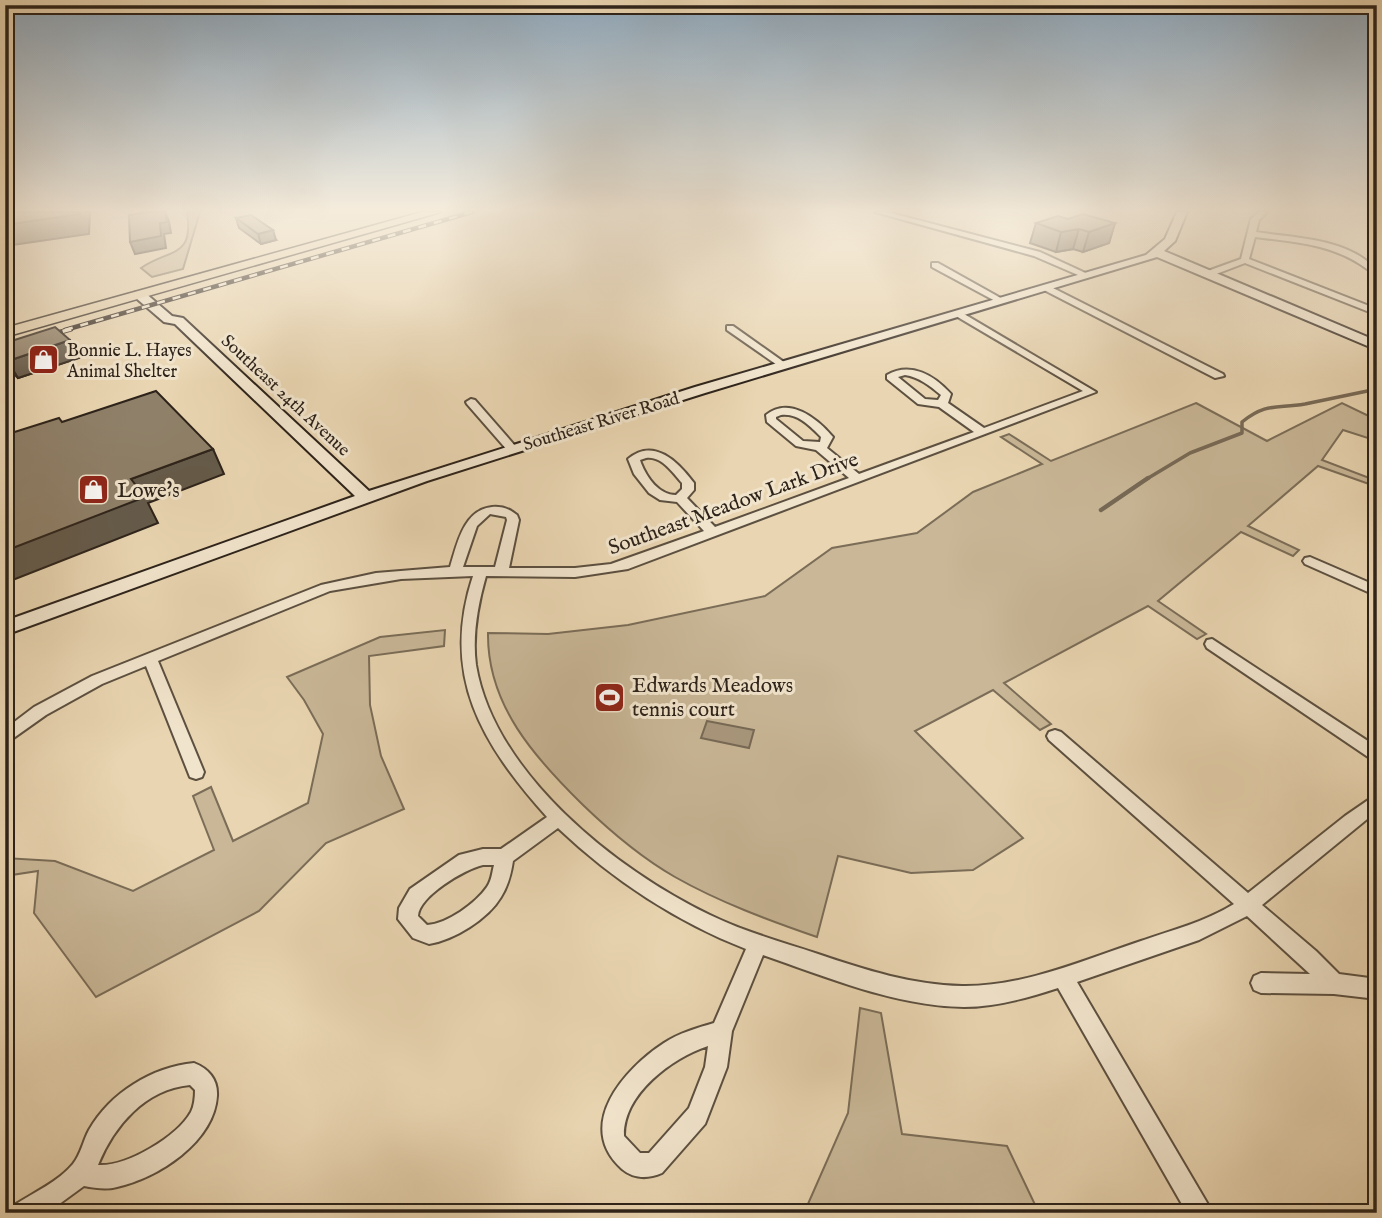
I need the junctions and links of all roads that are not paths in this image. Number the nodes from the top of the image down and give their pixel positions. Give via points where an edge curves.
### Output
1 (234, 269) edge
2 (942, 269) edge
3 (1071, 269) edge
4 (1109, 269) edge
5 (1196, 269) edge
6 (1222, 269) edge
7 (1267, 269) edge
8 (1208, 274) junction
9 (1087, 276) junction
10 (1048, 288) junction
11 (156, 291) junction
12 (140, 295) junction
13 (1002, 301) junction
14 (1377, 312) edge
15 (959, 314) junction
16 (179, 321) junction
17 (730, 328) dead end
18 (5, 333) edge
19 (1377, 346) edge
20 (783, 365) junction
21 (1219, 376) dead end
22 (471, 402) dead end
23 (942, 404) junction
24 (982, 432) junction
25 (819, 447) junction
26 (512, 449) junction
27 (858, 479) junction
28 (366, 497) junction
29 (680, 498) junction
30 (713, 533) junction
31 (1311, 561) dead end
32 (481, 572) junction
33 (501, 572) junction
34 (455, 573) junction
35 (1377, 591) edge
36 (5, 628) edge
37 (1212, 644) dead end
38 (150, 659) junction
39 (1055, 736) dead end
40 (5, 738) edge
41 (1377, 756) edge
42 (196, 772) dead end
43 (1377, 801) edge
44 (560, 817) junction
45 (504, 858) junction
46 (1247, 905) junction
47 (758, 943) junction
48 (1063, 977) junction
49 (1261, 983) dead end
50 (1334, 984) junction
51 (1377, 989) edge
52 (721, 1031) junction
53 (81, 1174) junction
54 (25, 1213) edge
55 (1201, 1213) edge

1 - 11 main road
2 - 13 street
3 - 9 street
4 - 9 main road, Southeast River Road
5 - 8 main road
6 - 8 street
7 - 14 street
8 - 19 main road
9 - 10 main road, Southeast River Road
10 - 13 main road, Southeast River Road
10 - 21 street
11 - 12 main road
11 - 16 main road, Southeast 24th Avenue via 180,315
12 - 16 main road, Southeast 24th Avenue via 168,319
12 - 18 main road
13 - 15 main road, Southeast River Road
15 - 20 main road, Southeast River Road
15 - 24 street, Southeast Meadow Lark Drive via 1091,392
16 - 28 main road, Southeast 24th Avenue
17 - 20 street
20 - 26 main road, Southeast River Road
22 - 26 street
23 - 23 street via 922,402 891,377 903,371 915,373 946,394
23 - 24 street
24 - 27 street, Southeast Meadow Lark Drive
25 - 25 street via 827,437 799,412 784,410 771,415 771,420 800,444
25 - 27 street
26 - 28 main road, Southeast River Road
27 - 30 street, Southeast Meadow Lark Drive
28 - 36 main road, Southeast River Road
29 - 29 street via 688,483 663,456 650,452 634,459 658,494
29 - 30 street
30 - 33 street, Southeast Meadow Lark Drive via 607,570
31 - 35 street
32 - 33 street, Southeast Meadow Lark Drive
32 - 34 street, Southeast Meadow Lark Drive
32 - 44 street via 467,638 477,694 501,747
33 - 34 street via 513,520 512,515 497,510 481,513 471,524
34 - 38 street, Southeast Meadow Lark Drive via 400,572 351,580
37 - 41 street
38 - 40 street, Southeast Meadow Lark Drive via 67,695
38 - 42 street
39 - 46 street
43 - 46 street
44 - 45 street
44 - 47 street via 647,889 690,915
45 - 45 street via 465,861 417,895 408,919 430,936 446,931 492,895 501,879
46 - 48 street via 1205,929
46 - 50 street
47 - 48 street via 838,971 953,997 988,995
47 - 52 street
48 - 55 street
49 - 50 street
50 - 51 street
52 - 52 street via 716,1067 697,1116 654,1165 636,1165 620,1152 613,1137 614,1114 626,1094 667,1053
53 - 53 street via 110,1177 142,1166 198,1122 206,1103 206,1086 194,1074 180,1073 131,1102 99,1135
53 - 54 street

